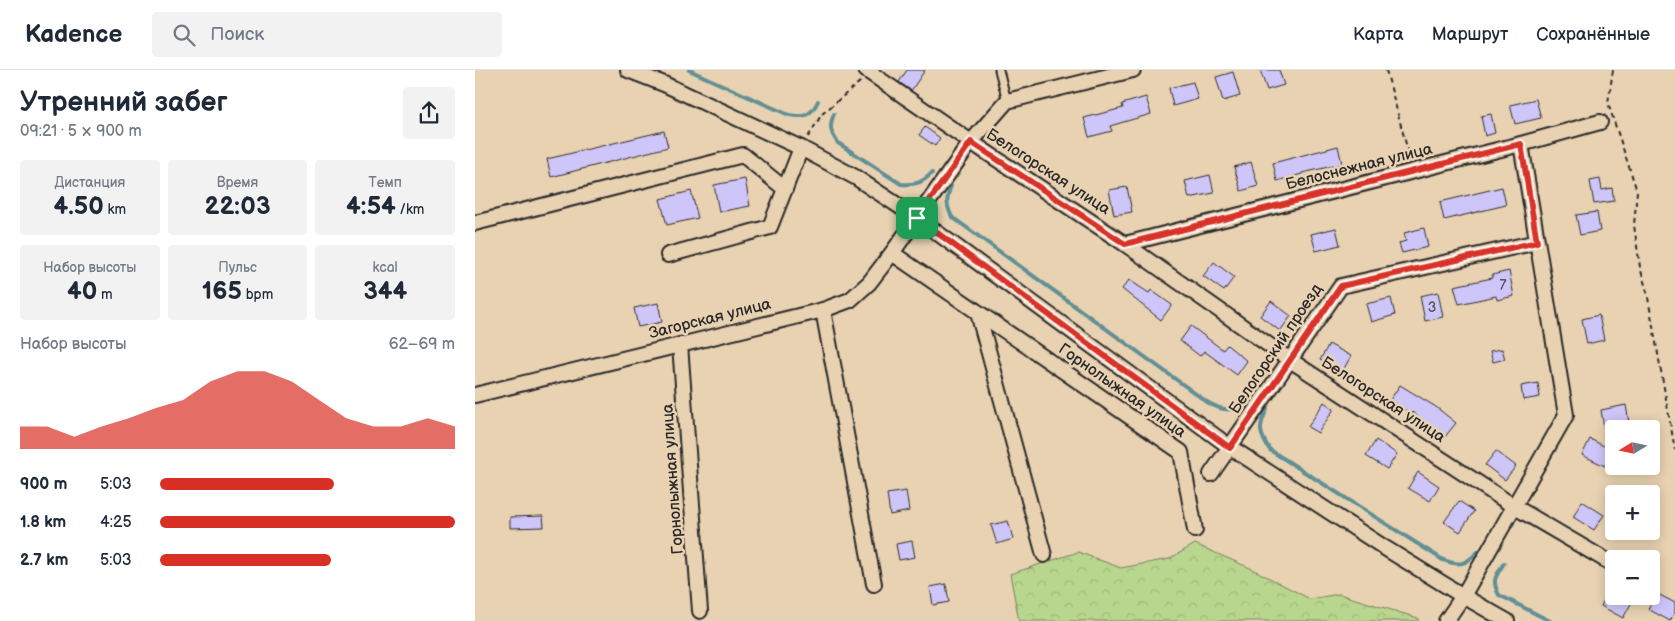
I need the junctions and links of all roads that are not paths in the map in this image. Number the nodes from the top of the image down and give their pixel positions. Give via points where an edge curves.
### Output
1 (628, 70) edge
2 (999, 70) edge
3 (1133, 70) edge
4 (871, 73) edge
5 (1007, 101) junction
6 (1600, 122) dead end
7 (971, 142) junction
8 (1521, 144) junction
9 (801, 148) junction
10 (785, 189) junction
11 (917, 218) junction
12 (475, 223) edge
13 (1537, 242) junction
14 (1125, 244) junction
15 (892, 253) junction
16 (669, 255) dead end
17 (823, 310) junction
18 (978, 313) junction
19 (680, 345) junction
20 (1290, 360) junction
21 (475, 395) edge
22 (1230, 448) junction
23 (1211, 474) dead end
24 (1515, 507) junction
25 (1195, 530) dead end
26 (1044, 555) dead end
27 (1605, 560) edge
28 (874, 584) dead end
29 (1463, 596) junction
30 (700, 611) dead end
31 (1446, 621) edge
32 (1507, 621) edge

1 - 9 street
2 - 5 lane
3 - 5 street
4 - 7 street, Белогорская улица
5 - 7 street, Загорская улица
6 - 8 street, Белоснежная улица
7 - 11 street, Загорская улица
7 - 14 street, Белогорская улица
8 - 13 street
8 - 14 street, Белоснежная улица
9 - 10 street
9 - 11 street via 855,177
10 - 12 street via 743,154
10 - 16 street via 770,227
11 - 15 street, Загорская улица
11 - 22 street
13 - 20 street, Белогорский проезд via 1341,286
13 - 24 street via 1566,415
14 - 20 street, Белогорская улица
15 - 17 street, Загорская улица via 869,283 850,300
15 - 18 street, Горнолыжная улица
17 - 19 street, Загорская улица
17 - 28 street
18 - 25 street, Горнолыжная улица via 1181,452
18 - 26 street
19 - 21 street, Загорская улица
19 - 30 street, Горнолыжная улица
20 - 22 street, Белогорский проезд
20 - 24 street, Белогорская улица
22 - 23 street, Белогорский проезд
22 - 29 street
24 - 27 street, Белогорская улица
24 - 29 street
29 - 31 street
29 - 32 street

